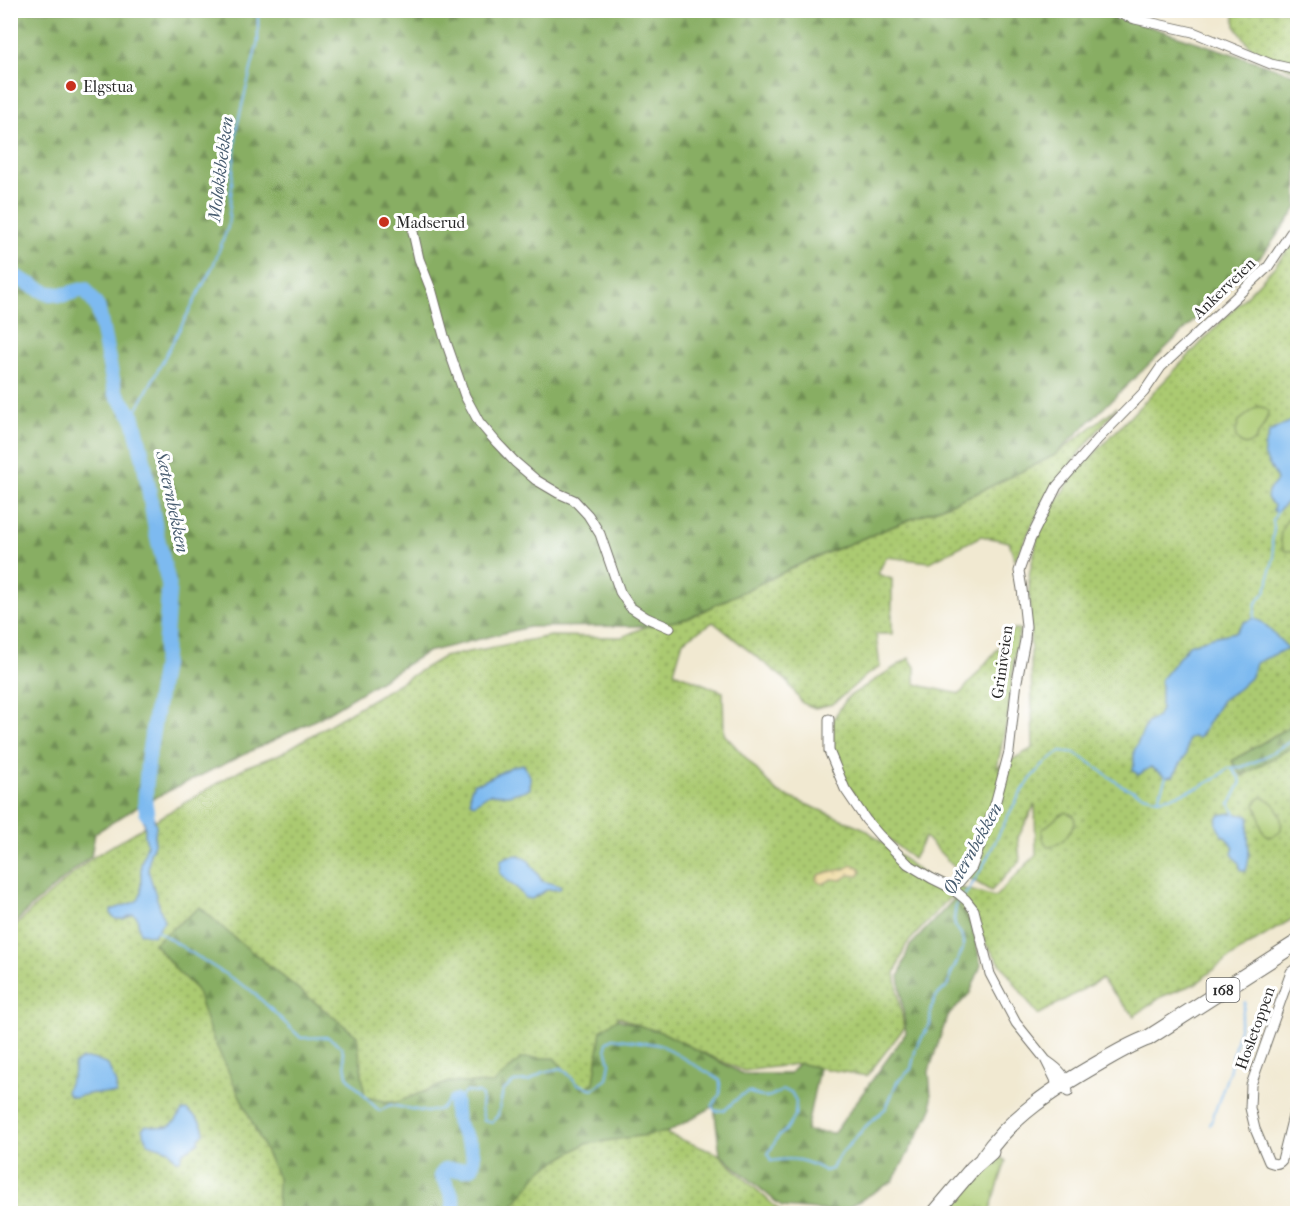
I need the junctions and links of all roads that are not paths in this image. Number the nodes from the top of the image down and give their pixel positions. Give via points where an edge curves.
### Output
1 (1108, 10) edge
2 (1298, 70) edge
3 (1298, 222) edge
4 (413, 232) dead end
5 (1161, 367) joint
6 (670, 628) dead end
7 (829, 719) dead end
8 (959, 894) junction
9 (1298, 942) edge
10 (1298, 967) edge
11 (1064, 1087) junction
12 (1298, 1096) edge
13 (934, 1214) edge

1 - 2 street via 1193,32 1271,64
3 - 5 street, Ankerveien via 1268,267
4 - 6 street via 444,336 465,396 479,422 536,480 574,500 588,514 630,607
5 - 8 street, Griniveien via 1144,392 1057,486 1023,557 1019,571 1025,640 1009,752 994,808
7 - 8 street via 829,751 845,789 866,820 908,864
8 - 11 street via 974,910 990,974 1016,1023 1045,1059 1059,1069
9 - 11 main road, 168
10 - 12 street, Hosletoppen via 1291,972 1251,1085 1250,1108 1255,1129 1269,1162 1274,1164 1282,1160
11 - 13 main road, 168 via 983,1158

